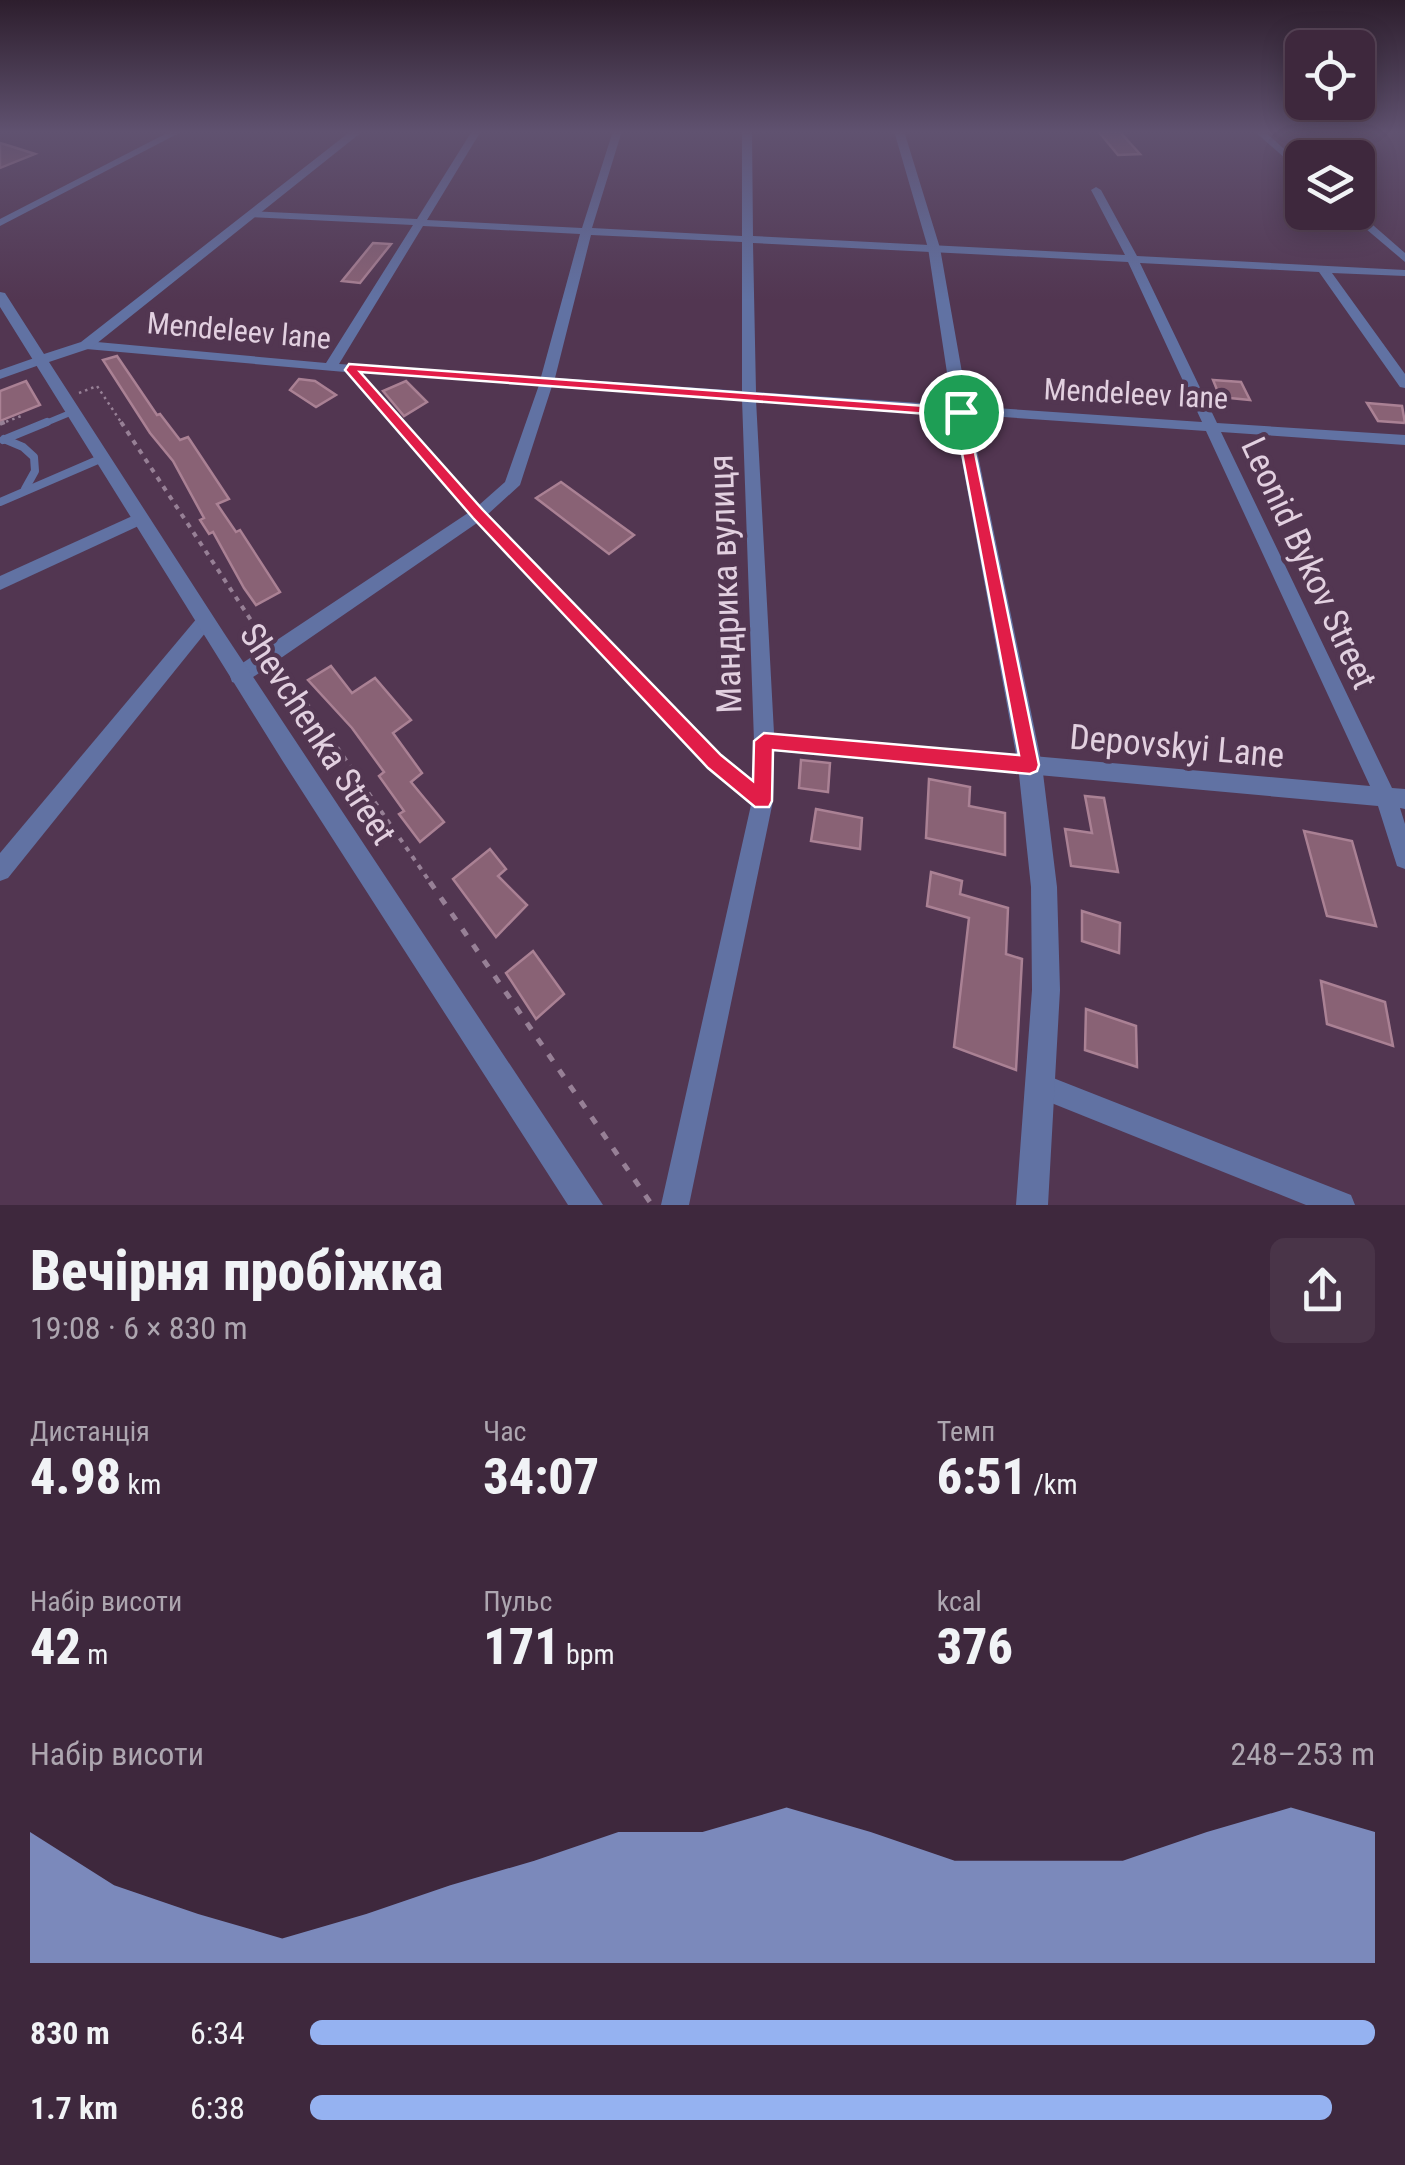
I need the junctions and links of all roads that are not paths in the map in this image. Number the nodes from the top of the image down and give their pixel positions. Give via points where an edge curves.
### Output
1 (70, 187) edge
2 (286, 187) edge
3 (441, 187) edge
4 (600, 187) edge
5 (747, 187) edge
6 (915, 187) edge
7 (1096, 190) dead end
8 (251, 214) junction
9 (419, 222) junction
10 (0, 223) edge
11 (1371, 230) edge
12 (586, 231) junction
13 (748, 239) junction
14 (934, 248) junction
15 (1132, 258) junction
16 (1405, 260) edge
17 (1324, 269) junction
18 (1405, 273) edge
19 (0, 296) edge
20 (86, 345) junction
21 (40, 360) junction
22 (340, 367) junction
23 (0, 375) edge
24 (547, 381) junction
25 (1405, 384) edge
26 (749, 396) junction
27 (66, 406) junction
28 (961, 412) junction
29 (1210, 425) junction
30 (2, 440) edge
31 (1405, 440) edge
32 (100, 459) junction
33 (24, 492) junction
34 (0, 502) edge
35 (478, 514) junction
36 (138, 519) junction
37 (0, 583) edge
38 (204, 622) junction
39 (239, 676) junction
40 (764, 741) junction
41 (1030, 765) junction
42 (1396, 798) edge
43 (762, 801) junction
44 (1405, 858) edge
45 (0, 870) edge
46 (1043, 1087) junction
47 (587, 1205) edge
48 (675, 1205) edge
49 (1032, 1205) edge
50 (1341, 1205) edge

1 - 10 street
2 - 8 street
3 - 9 street
4 - 12 street
5 - 13 street, Мандрика вулиця
6 - 14 street
7 - 15 street, Leonid Bykov Street
8 - 9 street
8 - 20 street
9 - 12 street
9 - 22 street
11 - 16 street
12 - 13 street
12 - 24 street
13 - 14 street
13 - 26 street, Мандрика вулиця
14 - 15 street
14 - 28 street
15 - 17 street
15 - 29 street, Leonid Bykov Street
17 - 18 street
17 - 25 street
19 - 21 street, Shevchenka Street
20 - 21 street
20 - 22 street, Mendeleev lane
21 - 23 street
21 - 27 street, Shevchenka Street
22 - 24 street, Mendeleev lane
22 - 35 street
24 - 26 street, Mendeleev lane
24 - 35 street via 512,485
26 - 28 street, Mendeleev lane
26 - 40 street, Мандрика вулиця
27 - 30 lane
27 - 32 street, Shevchenka Street
28 - 29 street, Mendeleev lane
28 - 41 street
29 - 31 street, Mendeleev lane
29 - 42 street, Leonid Bykov Street
30 - 33 lane via 29,448 37,461
32 - 33 lane
32 - 36 street, Shevchenka Street
33 - 34 lane
35 - 39 street
35 - 43 street via 715,762
36 - 37 street
36 - 38 street, Shevchenka Street
38 - 39 street, Shevchenka Street
38 - 45 street
39 - 47 street, Shevchenka Street
40 - 41 street, Depovskyi Lane
40 - 43 street, Мандрика вулиця
41 - 42 street, Depovskyi Lane
41 - 46 street via 1046,936
42 - 44 street, Leonid Bykov Street
43 - 48 street, Мандрика вулиця
46 - 49 street
46 - 50 street

